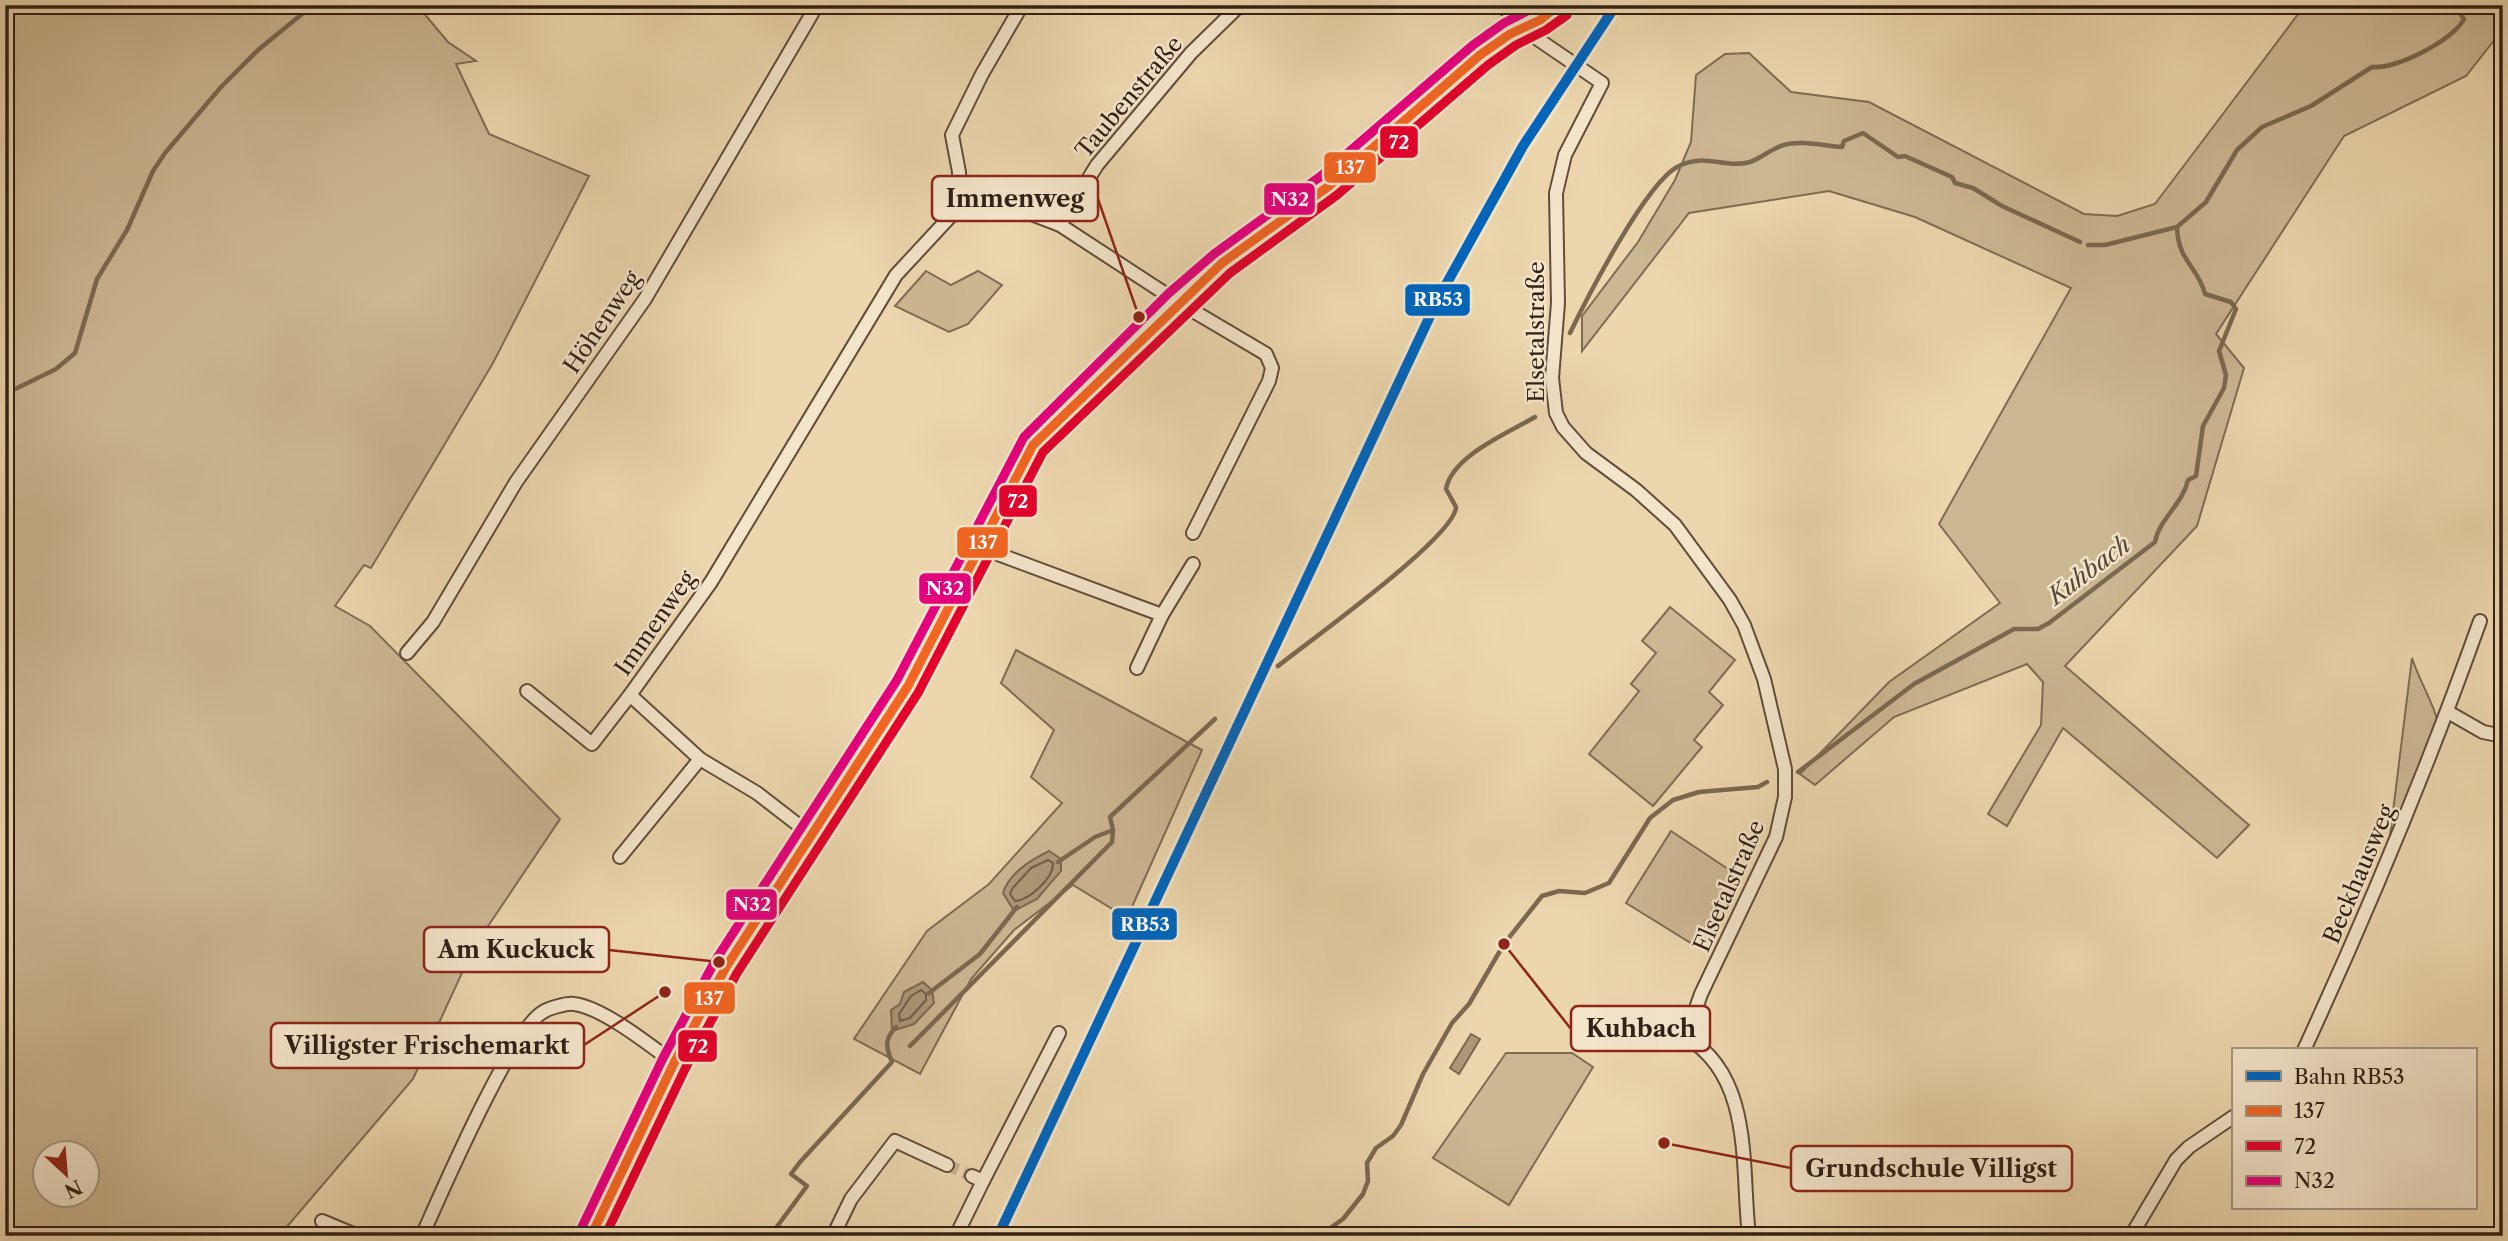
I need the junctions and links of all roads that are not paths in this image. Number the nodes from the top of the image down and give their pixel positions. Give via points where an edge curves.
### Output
1 (817, 5) edge
2 (1022, 5) edge
3 (1240, 5) edge
4 (1502, 5) edge
5 (1559, 5) edge
6 (1523, 29) junction
7 (960, 206) junction
8 (1060, 225) junction
9 (1178, 302) junction
10 (1193, 533) dead end
11 (979, 547) junction
12 (1193, 564) dead end
13 (1162, 615) junction
14 (2480, 621) dead end
15 (407, 653) dead end
16 (1137, 668) dead end
17 (527, 691) dead end
18 (630, 695) junction
19 (2448, 712) junction
20 (2503, 736) edge
21 (700, 759) junction
22 (810, 834) junction
23 (620, 857) dead end
24 (1059, 1033) dead end
25 (2305, 1048) edge
26 (674, 1063) junction
27 (2232, 1117) edge
28 (947, 1165) tunnel mouth
29 (322, 1221) dead end
30 (358, 1236) edge
31 (422, 1236) edge
32 (591, 1236) edge
33 (833, 1236) edge
34 (956, 1236) edge
35 (1749, 1236) edge
36 (2131, 1236) edge

1 - 15 street, Höhenweg via 645,299 516,482 433,622
2 - 7 street via 952,135
3 - 8 street, Taubenstraße via 1191,53 1097,165
4 - 6 street, Elsetalstraße
5 - 6 street
6 - 9 street via 1479,55 1339,178
6 - 35 street, Elsetalstraße via 1598,81 1564,155 1556,193 1558,303 1552,378 1556,413 1586,453 1675,526 1730,600 1745,625 1764,678 1785,769 1785,797 1776,837 1701,994 1686,1037 1723,1074 1736,1106
7 - 8 street via 1010,206
7 - 18 street, Immenweg via 896,275 711,582
8 - 9 street
9 - 10 street via 1266,354 1272,368
9 - 11 street via 1033,446
11 - 13 street
11 - 22 street via 908,685
12 - 13 street
13 - 16 street
14 - 19 street, Beckhausweg
17 - 18 street via 592,744
18 - 21 street, Immenweg
19 - 20 street via 2483,732
19 - 25 street, Beckhausweg via 2384,874
21 - 22 street, Immenweg via 757,793
21 - 23 street
22 - 26 street via 726,967
24 - 34 street via 977,1178
26 - 31 street via 620,1024 573,1004 542,1012 521,1036 499,1076
26 - 32 street
27 - 36 street via 2176,1160
28 - 33 street via 895,1141 851,1199
29 - 30 street

